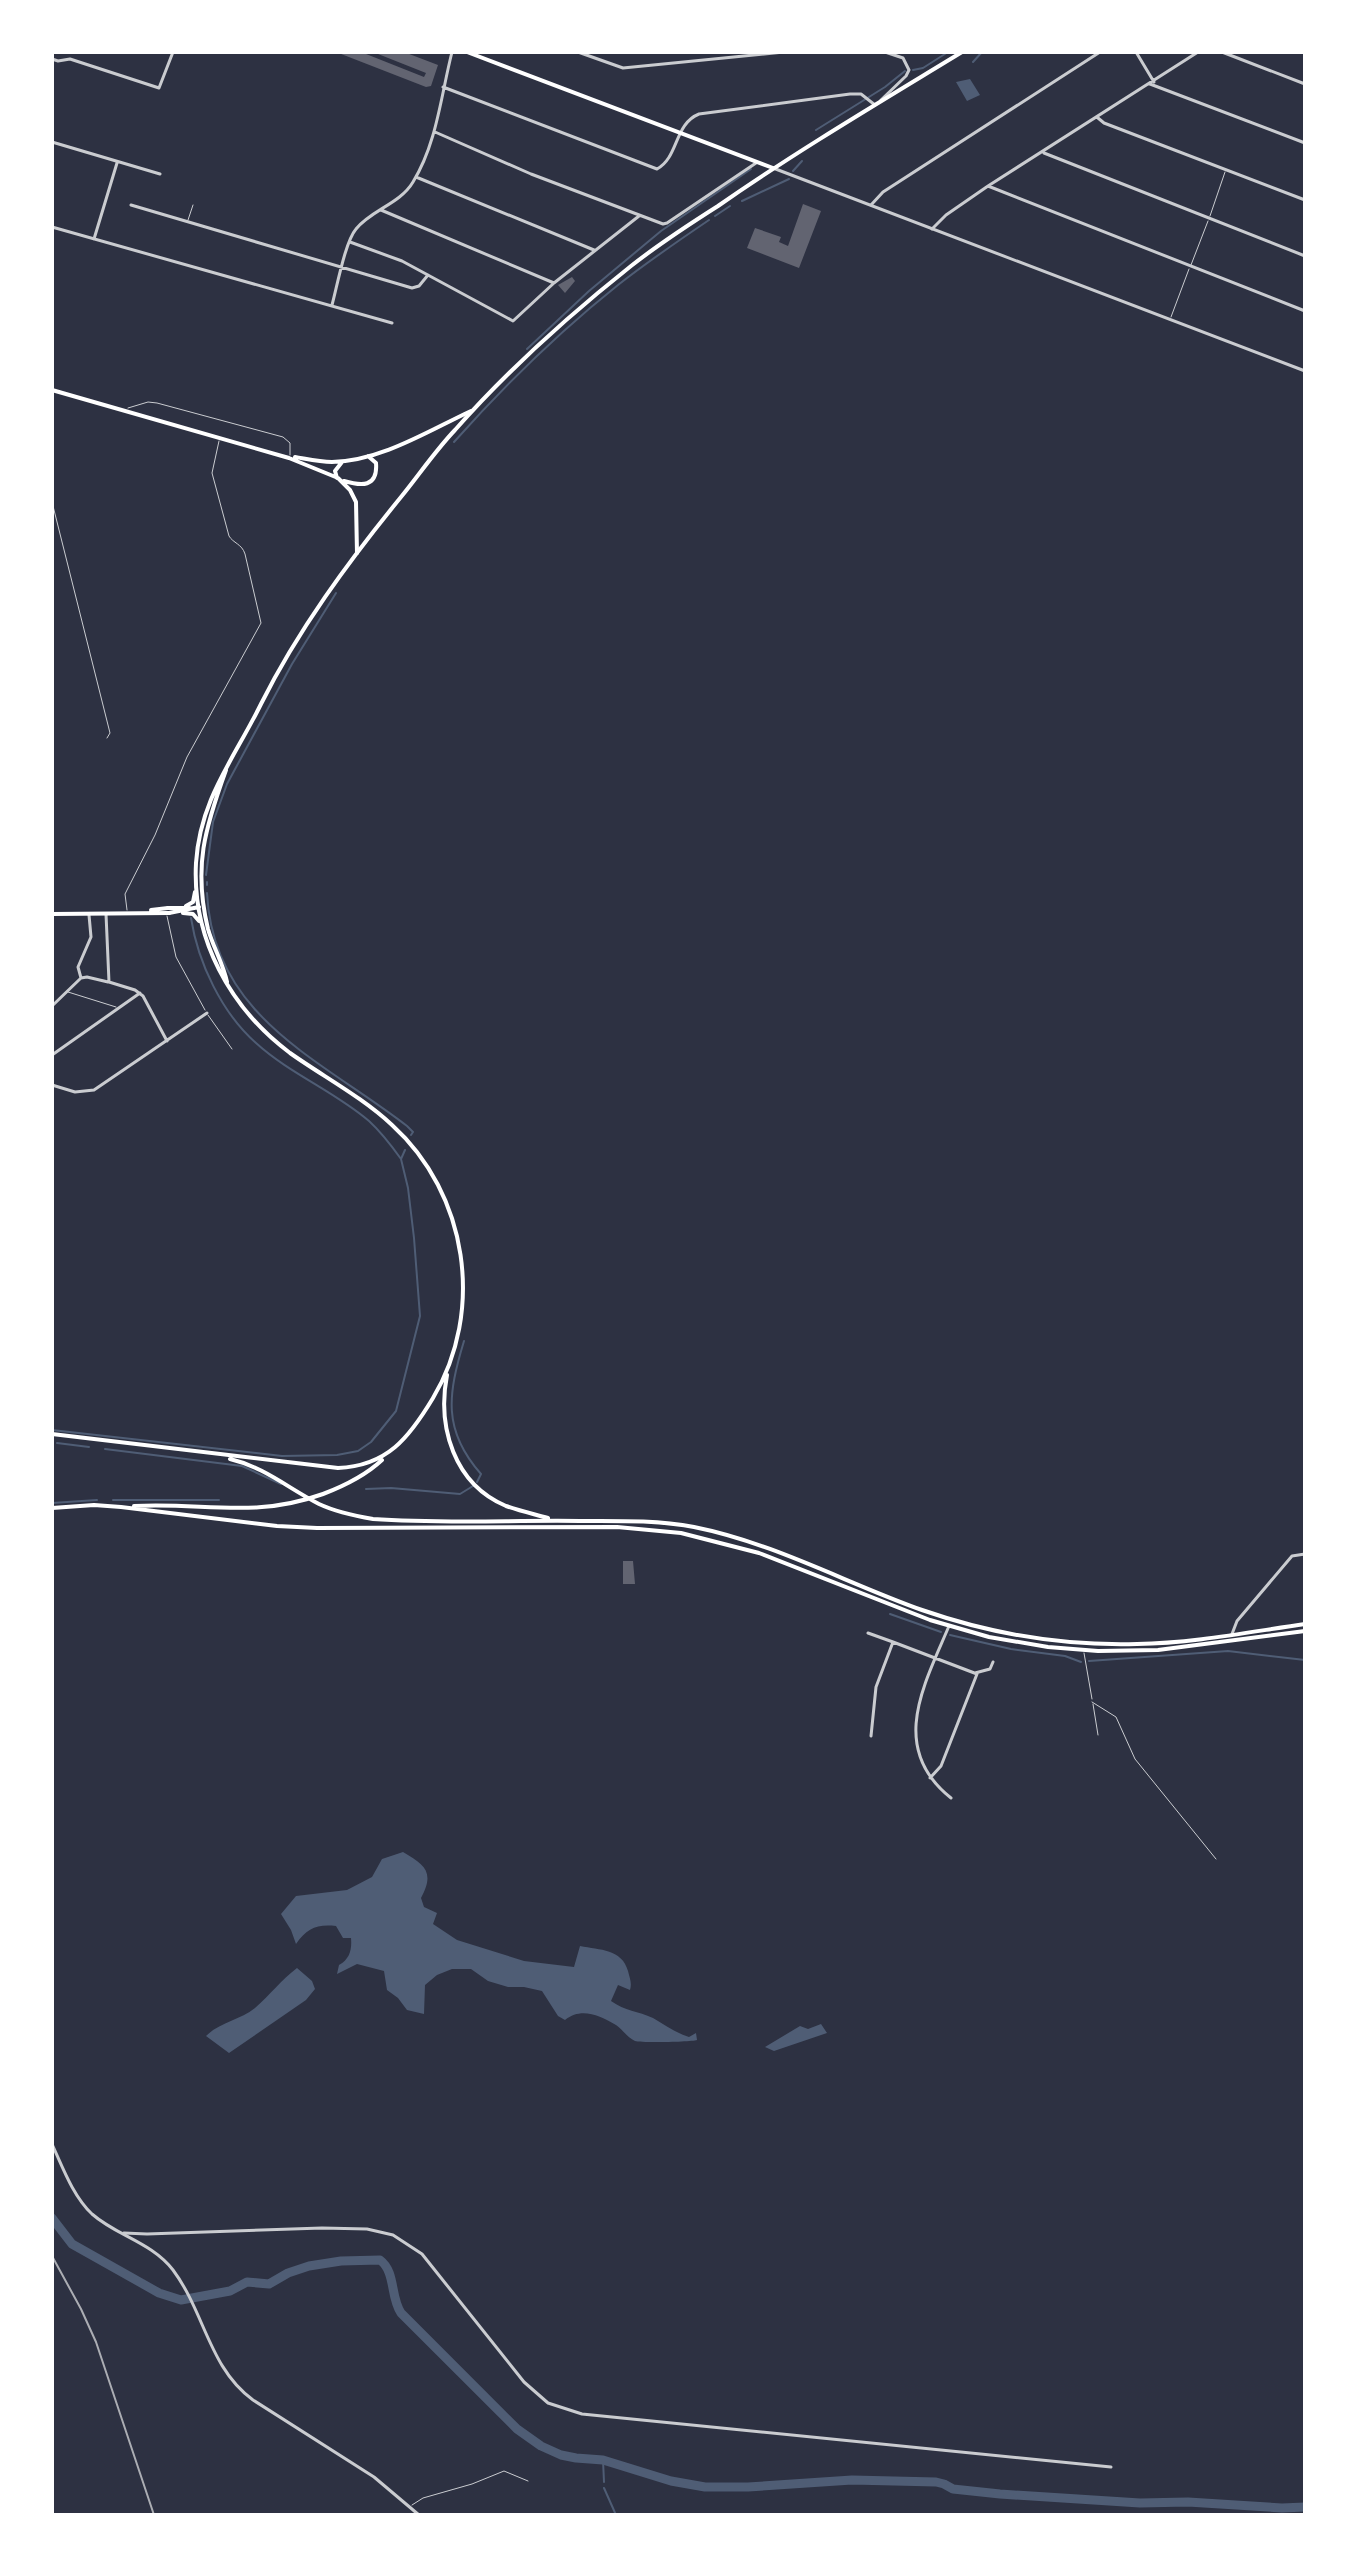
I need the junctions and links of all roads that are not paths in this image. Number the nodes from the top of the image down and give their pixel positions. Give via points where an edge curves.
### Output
1 (173, 52) edge
2 (452, 52) edge
3 (467, 52) edge
4 (578, 52) edge
5 (784, 52) edge
6 (885, 52) edge
7 (962, 52) edge
8 (1100, 52) edge
9 (1136, 52) edge
10 (1198, 52) edge
11 (1222, 52) edge
12 (52, 59) edge
13 (1152, 83) junction
14 (1305, 84) edge
15 (443, 87) junction
16 (876, 104) junction
17 (1098, 118) junction
18 (435, 132) junction
19 (679, 133) junction
20 (52, 142) edge
21 (1305, 143) edge
22 (1044, 153) junction
23 (117, 163) junction
24 (756, 163) junction
25 (773, 168) junction
26 (1226, 169) junction
27 (160, 174) dead end
28 (416, 177) junction
29 (988, 186) junction
30 (1305, 200) edge
31 (131, 205) dead end
32 (193, 205) dead end
33 (870, 206) junction
34 (381, 210) junction
35 (639, 216) junction
36 (1209, 218) junction
37 (188, 220) junction
38 (52, 227) edge
39 (932, 229) junction
40 (94, 239) junction
41 (350, 242) junction
42 (594, 250) junction
43 (1305, 256) edge
44 (343, 266) junction
45 (1190, 267) junction
46 (428, 275) junction
47 (554, 283) junction
48 (332, 305) junction
49 (1305, 311) edge
50 (1170, 319) junction
51 (392, 323) dead end
52 (1305, 371) edge
53 (52, 390) edge
54 (123, 410) junction
55 (473, 410) junction
56 (220, 437) junction
57 (368, 456) junction
58 (289, 458) junction
59 (344, 461) junction
60 (340, 480) junction
61 (52, 502) edge
62 (357, 553) junction
63 (107, 738) dead end
64 (231, 759) junction
65 (205, 813) junction
66 (198, 908) junction
67 (169, 910) junction
68 (127, 913) junction
69 (52, 914) edge
70 (106, 914) junction
71 (89, 915) junction
72 (81, 978) junction
73 (109, 982) junction
74 (229, 988) junction
75 (67, 992) junction
76 (140, 993) junction
77 (52, 1006) edge
78 (119, 1008) junction
79 (207, 1013) junction
80 (167, 1041) junction
81 (232, 1049) dead end
82 (52, 1055) edge
83 (52, 1085) edge
84 (449, 1368) junction
85 (52, 1434) edge
86 (211, 1454) junction
87 (386, 1455) junction
88 (121, 1507) junction
89 (52, 1508) edge
90 (554, 1520) junction
91 (510, 1524) junction
92 (1305, 1554) edge
93 (1305, 1624) edge
94 (949, 1626) junction
95 (1305, 1631) edge
96 (868, 1633) dead end
97 (1232, 1635) junction
98 (893, 1642) junction
99 (1084, 1650) junction
100 (936, 1658) junction
101 (993, 1662) dead end
102 (975, 1673) junction
103 (1092, 1702) junction
104 (1098, 1735) dead end
105 (871, 1736) dead end
106 (930, 1778) junction
107 (951, 1798) dead end
108 (1216, 1859) dead end
109 (52, 2144) edge
110 (124, 2233) junction
111 (1111, 2467) dead end
112 (528, 2481) dead end
113 (411, 2506) junction
114 (419, 2515) edge

1 - 12 street via 159,88 70,59
2 - 15 street
3 - 19 main road
4 - 5 street via 623,68
6 - 16 street via 903,58 909,70
7 - 16 main road
8 - 33 street via 883,192
9 - 13 street
10 - 13 street
11 - 14 street
13 - 17 street
13 - 21 street
15 - 18 street
15 - 19 street via 657,169
16 - 19 street via 861,94 839,95 699,114
16 - 25 main road
17 - 22 street
17 - 26 street
18 - 28 street
18 - 35 street
19 - 24 main road
20 - 23 street
22 - 29 street
22 - 36 street
23 - 27 street
23 - 40 street
24 - 25 main road
24 - 35 street via 667,223
25 - 33 street
25 - 55 main road via 624,272
26 - 30 street
26 - 36 lane
28 - 34 street
28 - 42 street
29 - 39 street
29 - 45 street
31 - 37 street
32 - 37 lane
33 - 39 street
34 - 41 street via 358,226
34 - 47 street
35 - 42 street
36 - 43 street
36 - 45 lane
37 - 44 street
38 - 40 street
39 - 50 street
40 - 48 street
41 - 44 street
41 - 46 street
42 - 47 street
44 - 46 street via 412,288
44 - 48 street
45 - 49 street
45 - 50 lane
46 - 47 street via 513,321
48 - 51 street
50 - 52 street
53 - 54 main road
54 - 56 main road
54 - 58 lane via 157,403 283,437 290,443
55 - 57 main road
55 - 62 main road
56 - 58 main road
56 - 68 lane via 212,473 231,541 245,554 261,623 187,757 125,894
57 - 59 main road
57 - 60 main road via 377,469 368,483
58 - 59 main road
58 - 60 main road
59 - 60 main road via 335,471
60 - 62 main road via 358,508
61 - 63 lane via 110,733
62 - 64 main road via 296,643
64 - 65 main road
64 - 66 main road via 202,833
64 - 74 main road via 209,816 201,867 208,927
65 - 66 main road via 196,858
65 - 67 main road via 198,831 193,902
66 - 67 main road
66 - 74 main road
67 - 68 main road
67 - 74 main road via 197,917 212,963
67 - 79 lane via 176,957
68 - 70 main road
69 - 71 main road
70 - 71 main road
70 - 73 street
71 - 72 street via 91,937 78,967
72 - 73 street
72 - 75 street
73 - 76 street
74 - 84 main road via 280,1045 394,1127 429,1170 444,1197 462,1264 461,1320
75 - 77 street
75 - 78 lane
76 - 78 street
76 - 80 street
78 - 82 street
79 - 80 street
79 - 81 lane
80 - 83 street via 94,1090 75,1092
84 - 87 main road via 422,1415
84 - 90 main road via 444,1417 460,1466 496,1500
85 - 86 main road
86 - 87 main road via 338,1468
86 - 91 main road via 264,1470 321,1505 361,1517
87 - 88 main road via 355,1479 288,1505
88 - 89 main road
88 - 91 main road via 317,1528
90 - 91 main road
90 - 97 main road via 656,1522 728,1535 922,1610 1028,1637 1136,1644
91 - 94 main road via 642,1528 702,1537 773,1558
92 - 97 street via 1292,1556 1237,1621
93 - 97 main road
94 - 99 main road via 1018,1643
94 - 100 street
95 - 99 main road via 1158,1650
96 - 98 street
98 - 100 street
98 - 105 street via 876,1687
99 - 103 lane
100 - 102 street
100 - 106 street via 917,1708 914,1736
101 - 102 street via 990,1669
102 - 106 street via 941,1766
103 - 104 lane
103 - 108 lane via 1116,1717 1135,1759
106 - 107 street
109 - 110 street via 81,2201
110 - 111 street via 322,2228 393,2235 422,2254 524,2382 548,2403 582,2414
110 - 113 street via 169,2265 236,2386
112 - 113 lane via 500,2471
113 - 114 street

